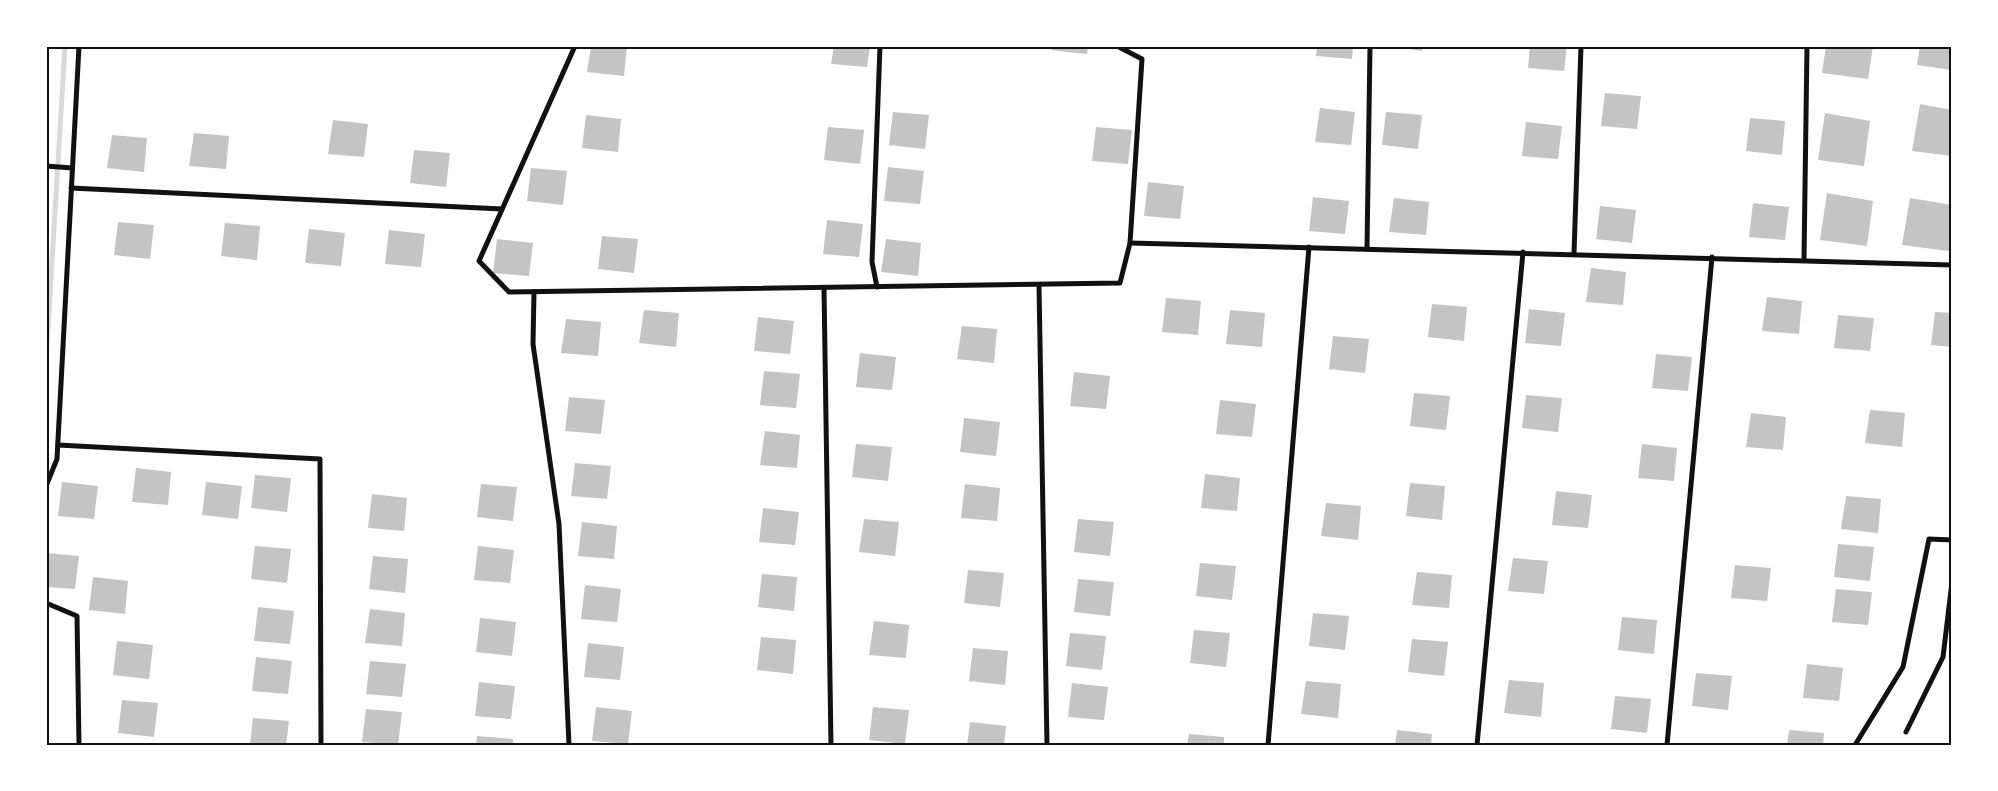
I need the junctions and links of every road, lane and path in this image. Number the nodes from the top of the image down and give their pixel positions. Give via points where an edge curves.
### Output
1 (79, 46) edge
2 (575, 46) edge
3 (880, 46) edge
4 (1117, 46) edge
5 (1370, 46) edge
6 (1580, 46) edge
7 (1807, 46) edge
8 (46, 166) edge
9 (72, 168) junction
10 (71, 188) junction
11 (502, 210) junction
12 (1130, 243) junction
13 (1309, 247) junction
14 (1367, 248) junction
15 (1523, 252) junction
16 (1574, 253) junction
17 (1712, 257) junction
18 (1804, 259) junction
19 (1952, 265) edge
20 (1039, 284) junction
21 (877, 287) junction
22 (824, 288) junction
23 (534, 292) junction
24 (58, 444) junction
25 (46, 486) edge
26 (1952, 540) edge
27 (1952, 582) edge
28 (46, 603) edge
29 (1906, 732) dead end
30 (79, 745) edge
31 (321, 745) edge
32 (569, 745) edge
33 (831, 745) edge
34 (1047, 745) edge
35 (1268, 745) edge
36 (1477, 745) edge
37 (1667, 745) edge
38 (1855, 745) edge

1 - 9 street
2 - 11 street
3 - 21 street via 872,262
4 - 12 street via 1142,59
5 - 14 street
6 - 16 street
7 - 18 street
8 - 9 street
9 - 10 street
10 - 11 street
10 - 24 street
11 - 23 street via 479,261 508,292
12 - 13 street
12 - 20 street via 1120,283
13 - 14 street
13 - 35 street
14 - 15 street
15 - 16 street
15 - 36 street
16 - 17 street
17 - 18 street
17 - 37 street
18 - 19 street
20 - 21 street
20 - 34 street
21 - 22 street
22 - 23 street
22 - 33 street
23 - 32 street via 533,344 558,524
24 - 25 street via 57,458
24 - 31 street via 320,459
26 - 38 street via 1929,539 1903,667
27 - 29 street via 1943,657
28 - 30 street via 77,616

